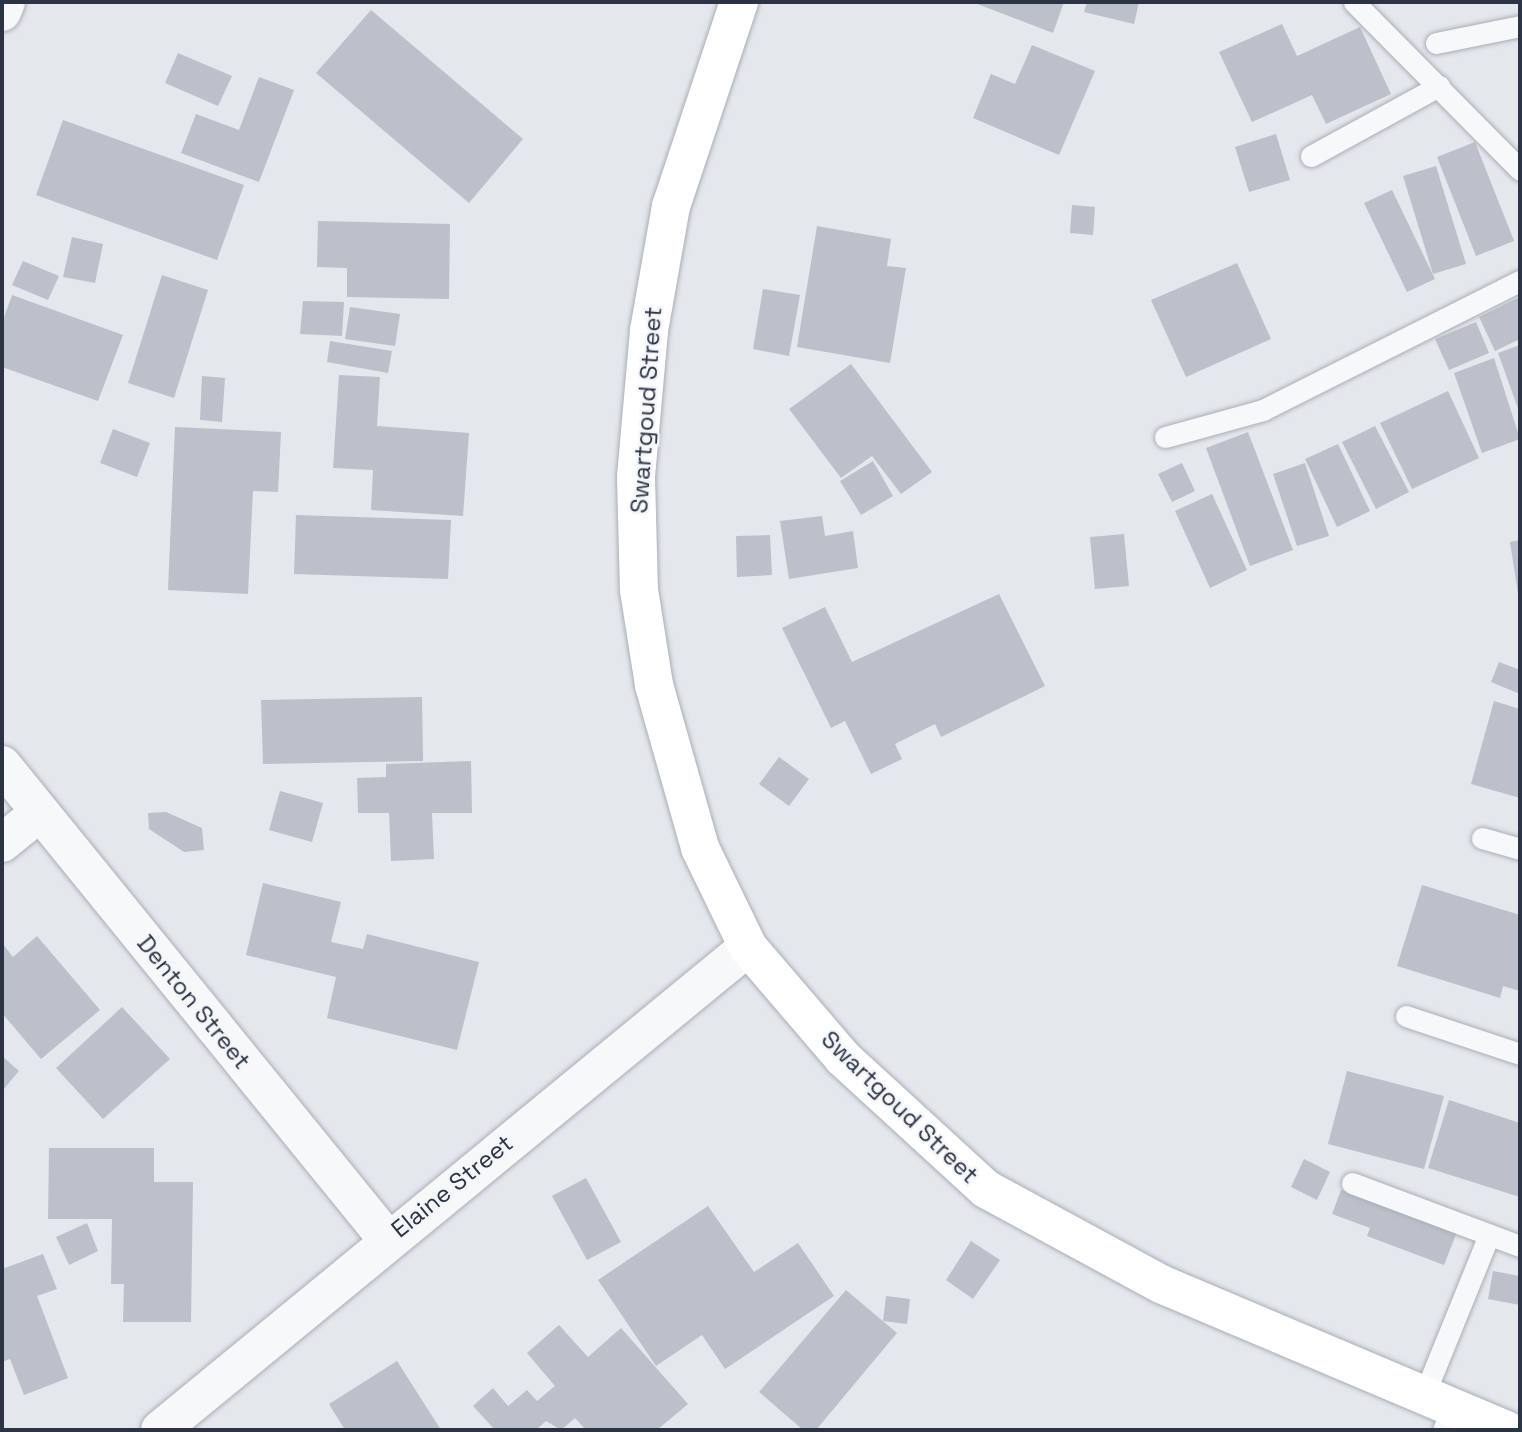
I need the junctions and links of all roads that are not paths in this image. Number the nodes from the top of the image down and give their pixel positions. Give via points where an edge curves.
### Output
1 (6, 2) edge
2 (738, 2) edge
3 (1354, 2) edge
4 (2, 12) edge
5 (1520, 26) edge
6 (1436, 43) dead end
7 (1439, 86) junction
8 (1311, 156) dead end
9 (1520, 170) edge
10 (1520, 281) edge
11 (1165, 437) dead end
12 (2, 765) edge
13 (39, 813) junction
14 (1482, 838) dead end
15 (2, 843) edge
16 (1520, 849) edge
17 (748, 947) junction
18 (1406, 1016) dead end
19 (1520, 1054) edge
20 (1352, 1183) dead end
21 (1489, 1235) junction
22 (387, 1239) junction
23 (1520, 1246) edge
24 (1440, 1411) edge
25 (160, 1430) edge
26 (1507, 1430) edge

1 - 4 street
2 - 17 street, Swartgoud Street via 671,206 649,331 636,477 639,590 654,685 701,848
3 - 7 lane
5 - 6 lane
7 - 8 lane
7 - 9 lane
10 - 11 lane via 1263,410
12 - 13 street, Denton Street
13 - 15 street
13 - 22 street, Denton Street
14 - 16 lane
17 - 22 street, Elaine Street
17 - 24 street, Swartgoud Street via 843,1058 986,1189 1163,1285
18 - 19 lane
20 - 21 lane
21 - 23 lane
21 - 24 lane
22 - 25 street, Elaine Street
24 - 26 street, Swartgoud Street

